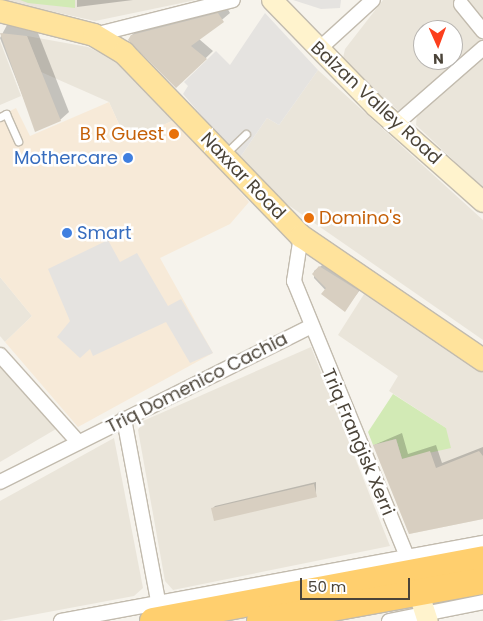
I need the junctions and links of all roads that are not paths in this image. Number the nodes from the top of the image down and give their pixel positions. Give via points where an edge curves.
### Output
1 (233, 0) edge
2 (272, 0) edge
3 (373, 0) edge
4 (461, 4) dead end
5 (0, 11) edge
6 (483, 31) edge
7 (94, 35) junction
8 (483, 48) edge
9 (318, 50) junction
10 (0, 116) edge
11 (396, 124) junction
12 (246, 134) dead end
13 (18, 141) dead end
14 (223, 156) junction
15 (483, 202) edge
16 (301, 236) junction
17 (309, 327) junction
18 (0, 355) edge
19 (483, 360) edge
20 (124, 419) junction
21 (78, 442) junction
22 (0, 482) edge
23 (483, 543) edge
24 (407, 557) junction
25 (483, 558) edge
26 (483, 581) edge
27 (483, 602) edge
28 (424, 610) edge
29 (158, 614) edge
30 (61, 621) edge
31 (260, 621) edge
32 (389, 621) edge

1 - 7 street
2 - 9 main road, Balzan Valley Road
3 - 9 street
4 - 6 street
5 - 7 main road, Naxxar Road
7 - 14 main road, Naxxar Road via 124,53
8 - 11 street
9 - 11 main road, Balzan Valley Road
10 - 13 lane via 6,114
11 - 15 main road, Balzan Valley Road
12 - 14 lane
14 - 16 main road, Naxxar Road
16 - 17 street, Triq Domenico Cachia via 294,281
16 - 19 main road, Naxxar Road
17 - 20 street, Triq Domenico Cachia
17 - 24 street, Triq Franġisk Xerri
18 - 21 street
20 - 21 street, Triq Domenico Cachia
20 - 29 street
21 - 22 street, Triq Domenico Cachia
23 - 24 street
24 - 29 street
25 - 29 highway
26 - 28 highway
27 - 28 street
28 - 31 highway
28 - 32 street
29 - 30 street

